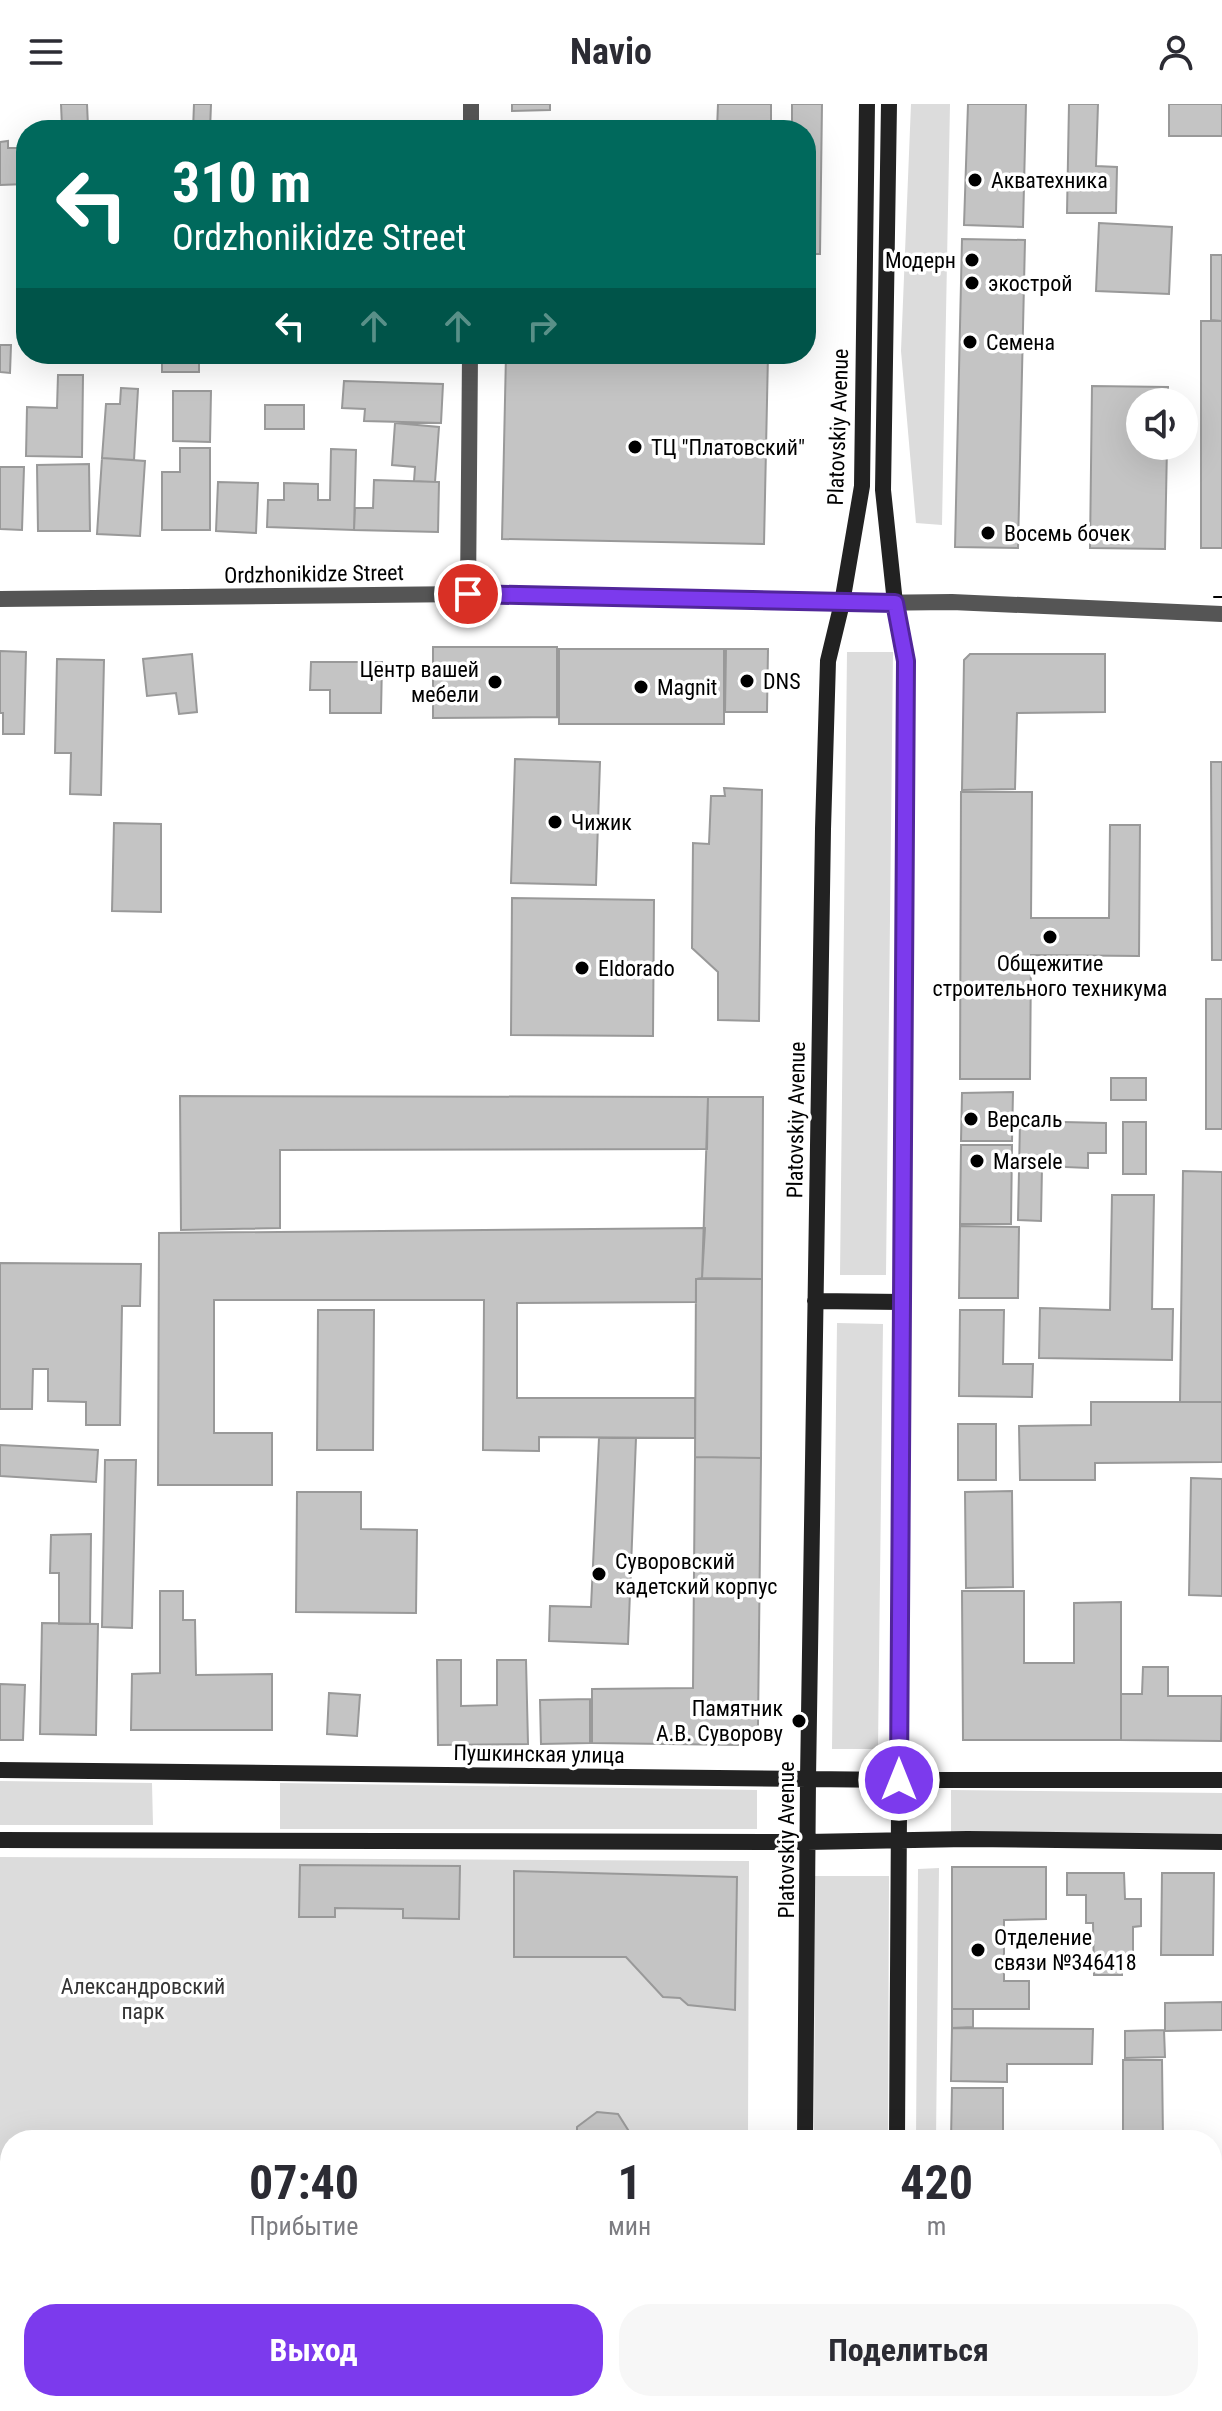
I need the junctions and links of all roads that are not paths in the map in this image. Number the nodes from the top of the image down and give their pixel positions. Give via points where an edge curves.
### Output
1 (867, 104) edge
2 (889, 104) edge
3 (470, 364) edge
4 (468, 594) junction
5 (0, 599) edge
6 (842, 603) junction
7 (895, 603) junction
8 (1222, 614) edge
9 (815, 1301) junction
10 (902, 1302) junction
11 (0, 1770) edge
12 (808, 1779) junction
13 (899, 1780) junction
14 (1222, 1780) edge
15 (0, 1840) edge
16 (899, 1840) junction
17 (807, 1842) junction
18 (1222, 1842) edge
19 (805, 2130) edge
20 (897, 2130) edge

1 - 6 main road, Platovskiy Avenue via 862,486
2 - 7 main road, Platovskiy Avenue via 883,490
3 - 4 street
4 - 5 street, Ordzhonikidze Street
4 - 6 street, Ordzhonikidze Street
6 - 7 street, Ordzhonikidze Street
6 - 9 main road, Platovskiy Avenue via 827,675
7 - 8 street, Ordzhonikidze Street
7 - 10 main road, Platovskiy Avenue via 906,661
9 - 10 main road
9 - 12 main road, Platovskiy Avenue
10 - 13 main road, Platovskiy Avenue
11 - 12 main road, Пушкинская улица
12 - 13 main road, Пушкинская улица
12 - 17 main road, Platovskiy Avenue
13 - 14 main road, Пушкинская улица
13 - 16 main road, Platovskiy Avenue
15 - 17 main road
16 - 17 main road
16 - 18 main road
16 - 20 main road, Platovskiy Avenue
17 - 19 main road, Platovskiy Avenue

